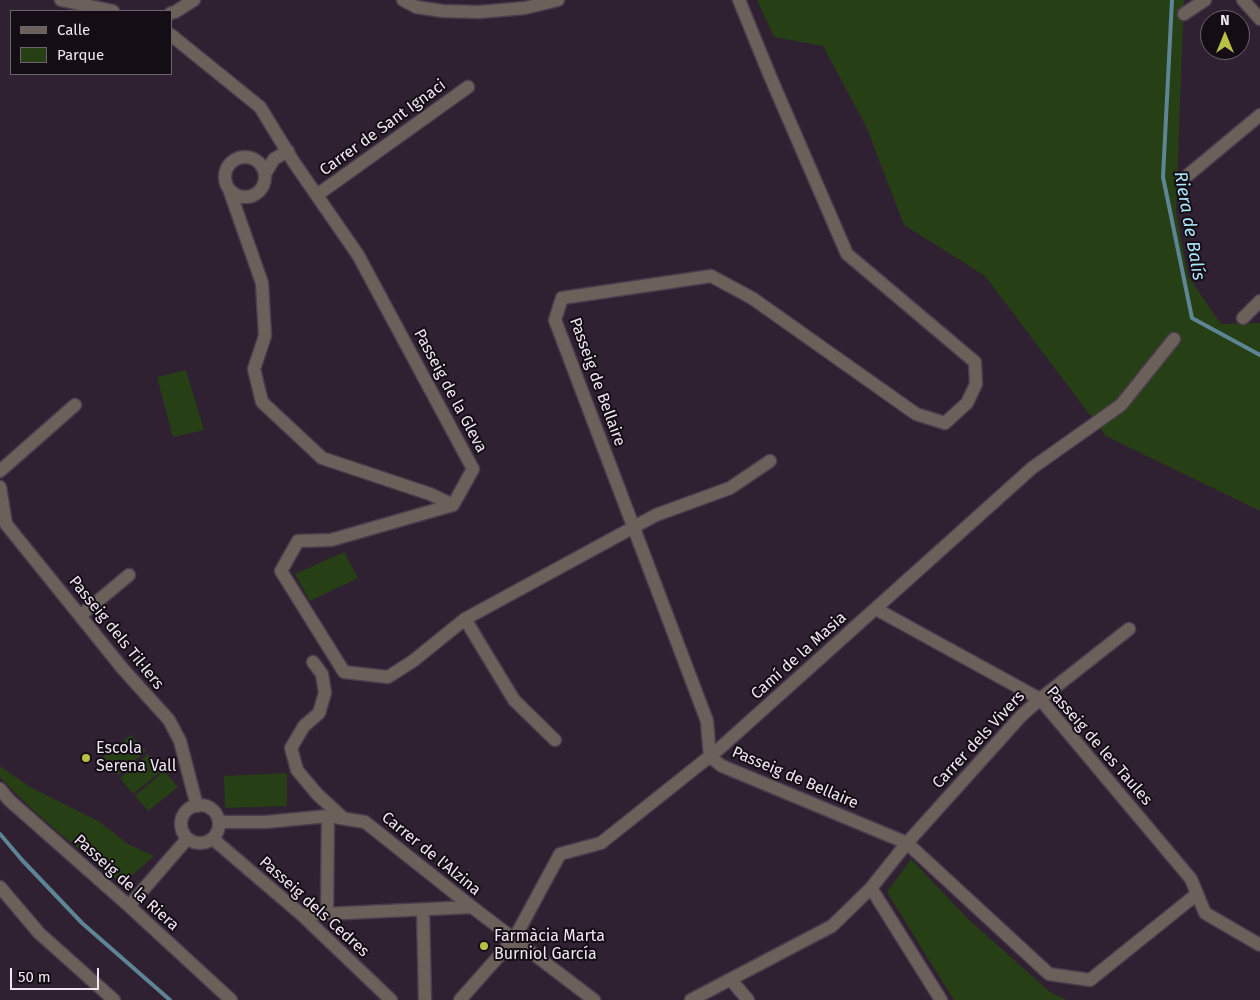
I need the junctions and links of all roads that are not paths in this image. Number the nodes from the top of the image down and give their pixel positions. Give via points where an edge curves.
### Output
1 (61, 0) edge
2 (194, 0) edge
3 (403, 0) edge
4 (558, 0) edge
5 (739, 0) edge
6 (1205, 0) edge
7 (1242, 0) edge
8 (108, 10) edge
9 (172, 12) edge
10 (1184, 14) dead end
11 (1260, 19) edge
12 (172, 36) edge
13 (468, 87) dead end
14 (1260, 115) edge
15 (288, 151) junction
16 (265, 174) junction
17 (1188, 175) dead end
18 (230, 192) junction
19 (317, 196) junction
20 (1260, 301) edge
21 (1243, 318) dead end
22 (1174, 339) dead end
23 (76, 405) dead end
24 (770, 461) dead end
25 (0, 471) edge
26 (0, 487) edge
27 (453, 505) junction
28 (634, 528) junction
29 (129, 575) dead end
30 (876, 609) junction
31 (81, 615) junction
32 (465, 619) junction
33 (1128, 629) dead end
34 (313, 662) dead end
35 (1040, 698) junction
36 (555, 740) dead end
37 (710, 757) junction
38 (0, 789) edge
39 (197, 806) junction
40 (328, 816) junction
41 (343, 818) junction
42 (220, 822) junction
43 (187, 839) junction
44 (213, 839) junction
45 (907, 843) junction
46 (0, 887) edge
47 (871, 888) junction
48 (1197, 894) junction
49 (129, 906) junction
50 (472, 907) junction
51 (423, 910) junction
52 (327, 914) junction
53 (302, 916) junction
54 (514, 939) junction
55 (1260, 945) edge
56 (732, 980) junction
57 (114, 1000) edge
58 (231, 1000) edge
59 (391, 1000) edge
60 (425, 1000) edge
61 (460, 1000) edge
62 (594, 1000) edge
63 (691, 1000) edge
64 (748, 1000) edge
65 (941, 1000) edge

1 - 8 street
2 - 9 street
3 - 4 street via 416,7 479,12 525,8
5 - 28 street, Passeig de Bellaire via 847,254 975,362 976,384 967,403 945,423 916,414 752,298 711,276 562,298 555,320
6 - 10 street
7 - 11 street
12 - 15 street, Passeig de la Gleva via 260,107
13 - 19 street, Carrer de Sant Ignaci
14 - 17 street
15 - 16 street via 274,159
15 - 19 street, Passeig de la Gleva
16 - 18 street via 262,189 257,194 242,198
16 - 18 street via 258,162 251,158 235,159 224,177
18 - 27 street via 262,283 265,336 254,369 262,402 322,458 430,494
19 - 27 street, Passeig de la Gleva via 358,255 473,469
20 - 21 street
22 - 30 street, Camí de la Masia via 1122,405 1032,468
23 - 25 street
24 - 28 street via 730,488 656,515
26 - 31 street, Passeig dels Til·lers via 6,524
27 - 32 street via 331,540 298,542 281,571 344,672 388,677
28 - 32 street
28 - 37 street, Passeig de Bellaire via 707,721
29 - 31 street
30 - 35 street, Passeig de les Taules
30 - 37 street, Camí de la Masia
31 - 39 street, Passeig dels Til·lers via 169,720 180,741
32 - 36 street via 514,700
33 - 35 street, Carrer dels Vivers
34 - 41 street via 322,674 325,693 319,713 304,726 291,748 297,770
35 - 45 street, Carrer dels Vivers
35 - 48 street, Passeig de les Taules via 1191,879
37 - 45 street, Passeig de Bellaire via 722,766
37 - 54 street, Camí de la Masia via 601,843 560,854
38 - 49 street, Passeig de la Riera
39 - 42 street via 213,810
39 - 43 street via 189,809 182,820
40 - 41 street, Carrer de l'Alzina
40 - 42 street, Carrer de l'Alzina via 266,822
40 - 52 street
41 - 50 street, Carrer de l'Alzina via 365,822
42 - 44 street
43 - 44 street via 199,844
43 - 49 street
44 - 53 street, Passeig dels Cedres
45 - 47 street, Carrer dels Vivers
45 - 48 street, Passeig de Bellaire via 1049,974 1090,980
46 - 57 street via 39,934
47 - 56 street, Carrer dels Vivers via 832,926
47 - 65 street
48 - 55 street, Passeig de les Taules via 1205,912
49 - 58 street, Passeig de la Riera
50 - 51 street
50 - 54 street, Carrer de l'Alzina
51 - 52 street
51 - 60 street
52 - 53 street
53 - 59 street, Passeig dels Cedres
54 - 61 street, Camí de la Masia
54 - 62 street, Carrer de l'Alzina
56 - 63 street, Carrer dels Vivers
56 - 64 street

